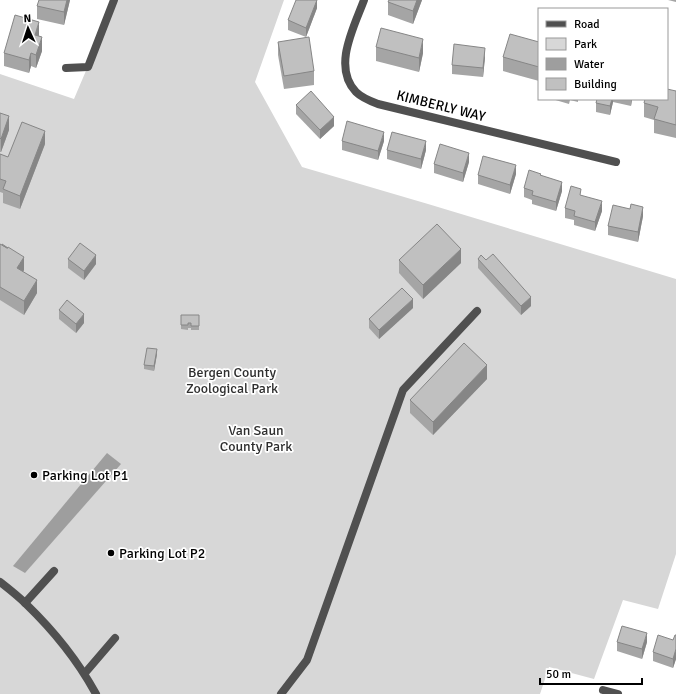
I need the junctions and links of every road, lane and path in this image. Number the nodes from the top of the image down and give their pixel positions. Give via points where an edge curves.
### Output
1 (114, 0) edge
2 (364, 0) edge
3 (66, 68) dead end
4 (616, 162) dead end
5 (477, 311) dead end
6 (54, 571) dead end
7 (0, 582) edge
8 (25, 603) junction
9 (115, 638) dead end
10 (85, 673) junction
11 (603, 690) dead end
12 (96, 694) edge
13 (280, 694) edge
14 (618, 694) edge

1 - 3 street via 88,67
2 - 4 street, KIMBERLY WAY via 345,52 348,79 355,92 364,98 378,104
5 - 13 street via 402,390 307,660
6 - 8 street
7 - 8 street
8 - 10 street via 52,630
9 - 10 street
10 - 12 street
11 - 14 street

